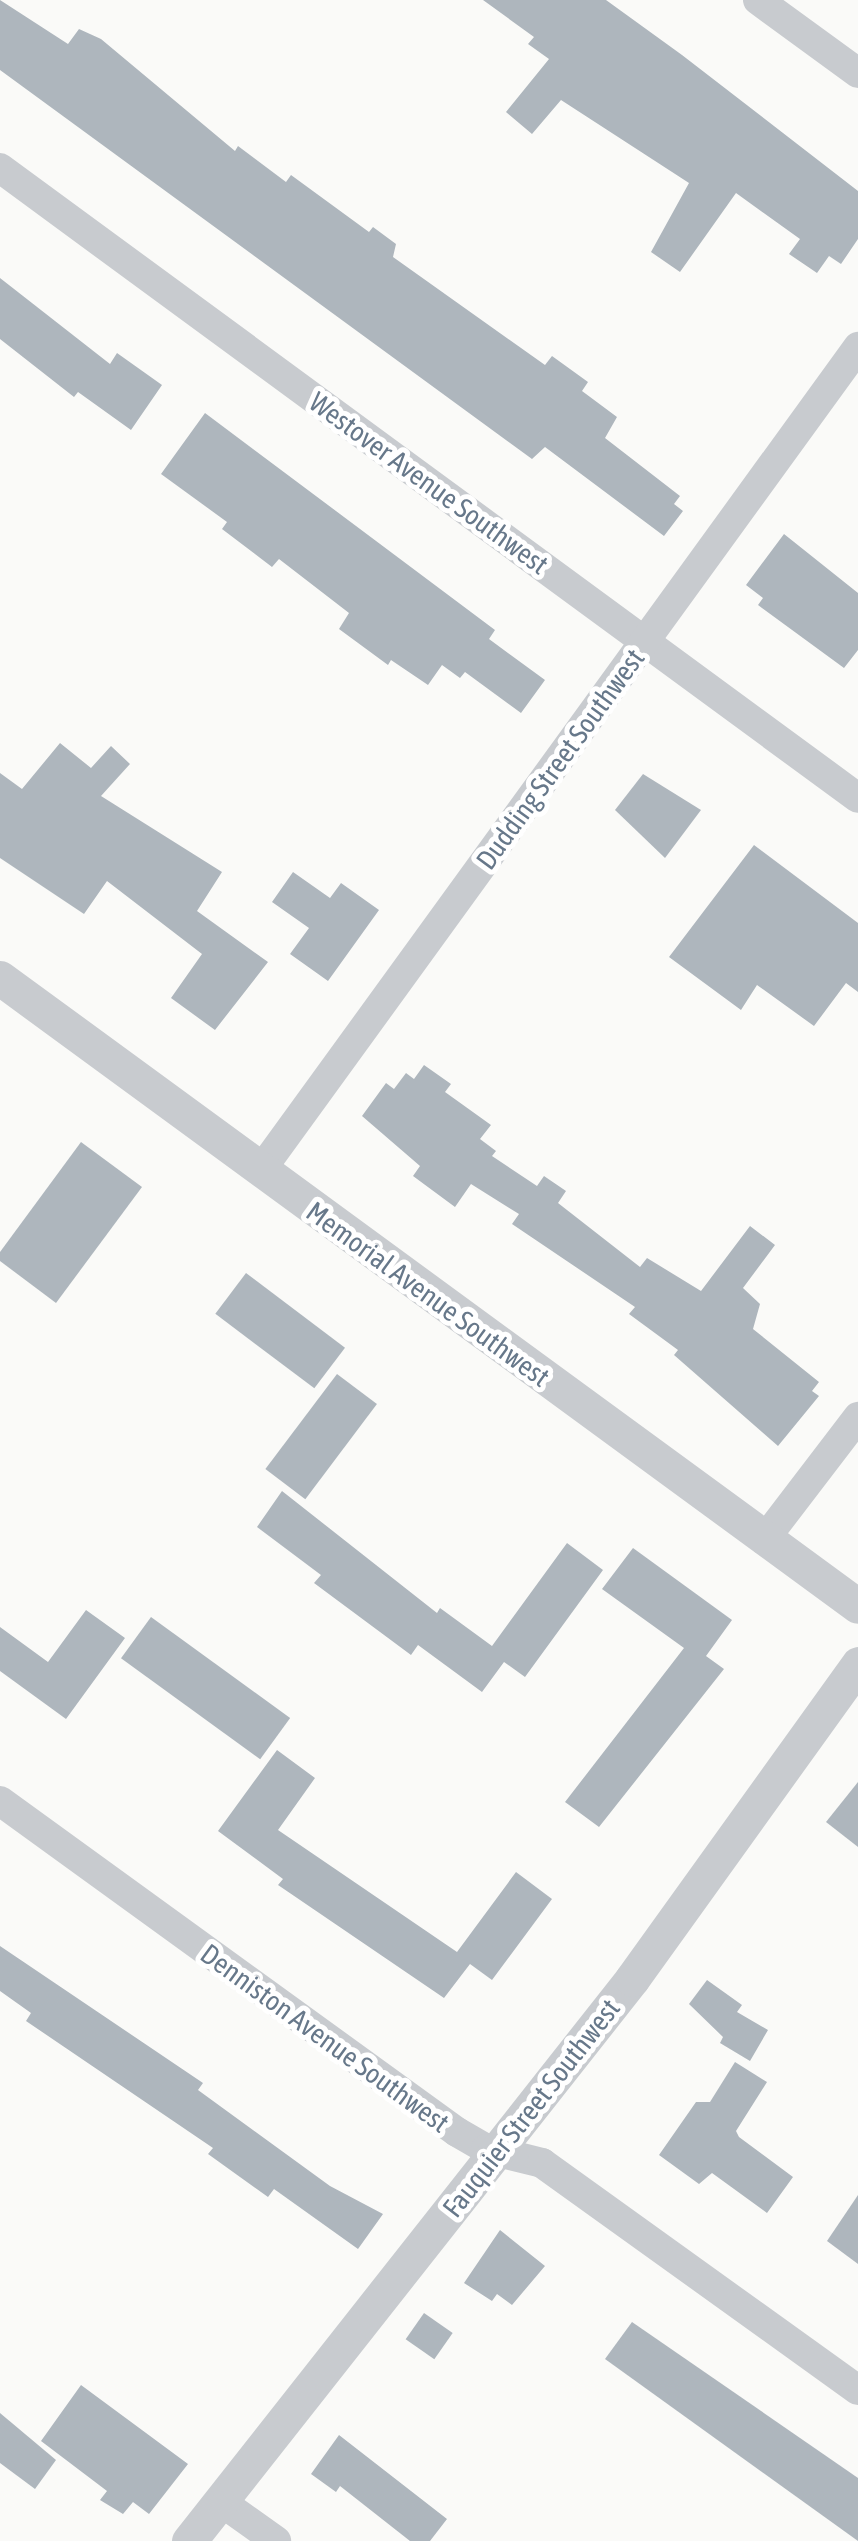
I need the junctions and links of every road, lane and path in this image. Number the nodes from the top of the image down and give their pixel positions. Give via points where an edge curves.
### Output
1 (758, 0) edge
2 (858, 72) edge
3 (0, 168) edge
4 (858, 347) edge
5 (646, 641) junction
6 (858, 798) edge
7 (0, 978) edge
8 (261, 1170) junction
9 (858, 1418) edge
10 (764, 1540) junction
11 (858, 1606) edge
12 (858, 1664) edge
13 (0, 1801) edge
14 (496, 2151) junction
15 (858, 2390) edge
16 (220, 2501) junction
17 (188, 2541) edge
18 (276, 2541) edge

1 - 2 street
3 - 5 street, Westover Avenue Southwest
4 - 5 street, Dudding Street Southwest
5 - 6 street, Westover Avenue Southwest
5 - 8 street, Dudding Street Southwest
7 - 8 street, Memorial Avenue Southwest
8 - 10 street, Memorial Avenue Southwest
9 - 10 street
10 - 11 street, Memorial Avenue Southwest
12 - 14 street, Fauquier Street Southwest via 632,1979
13 - 14 street, Denniston Avenue Southwest via 329,2044
14 - 15 street, Denniston Avenue Southwest via 542,2163
14 - 16 street, Fauquier Street Southwest
16 - 17 street, Fauquier Street Southwest
16 - 18 street

